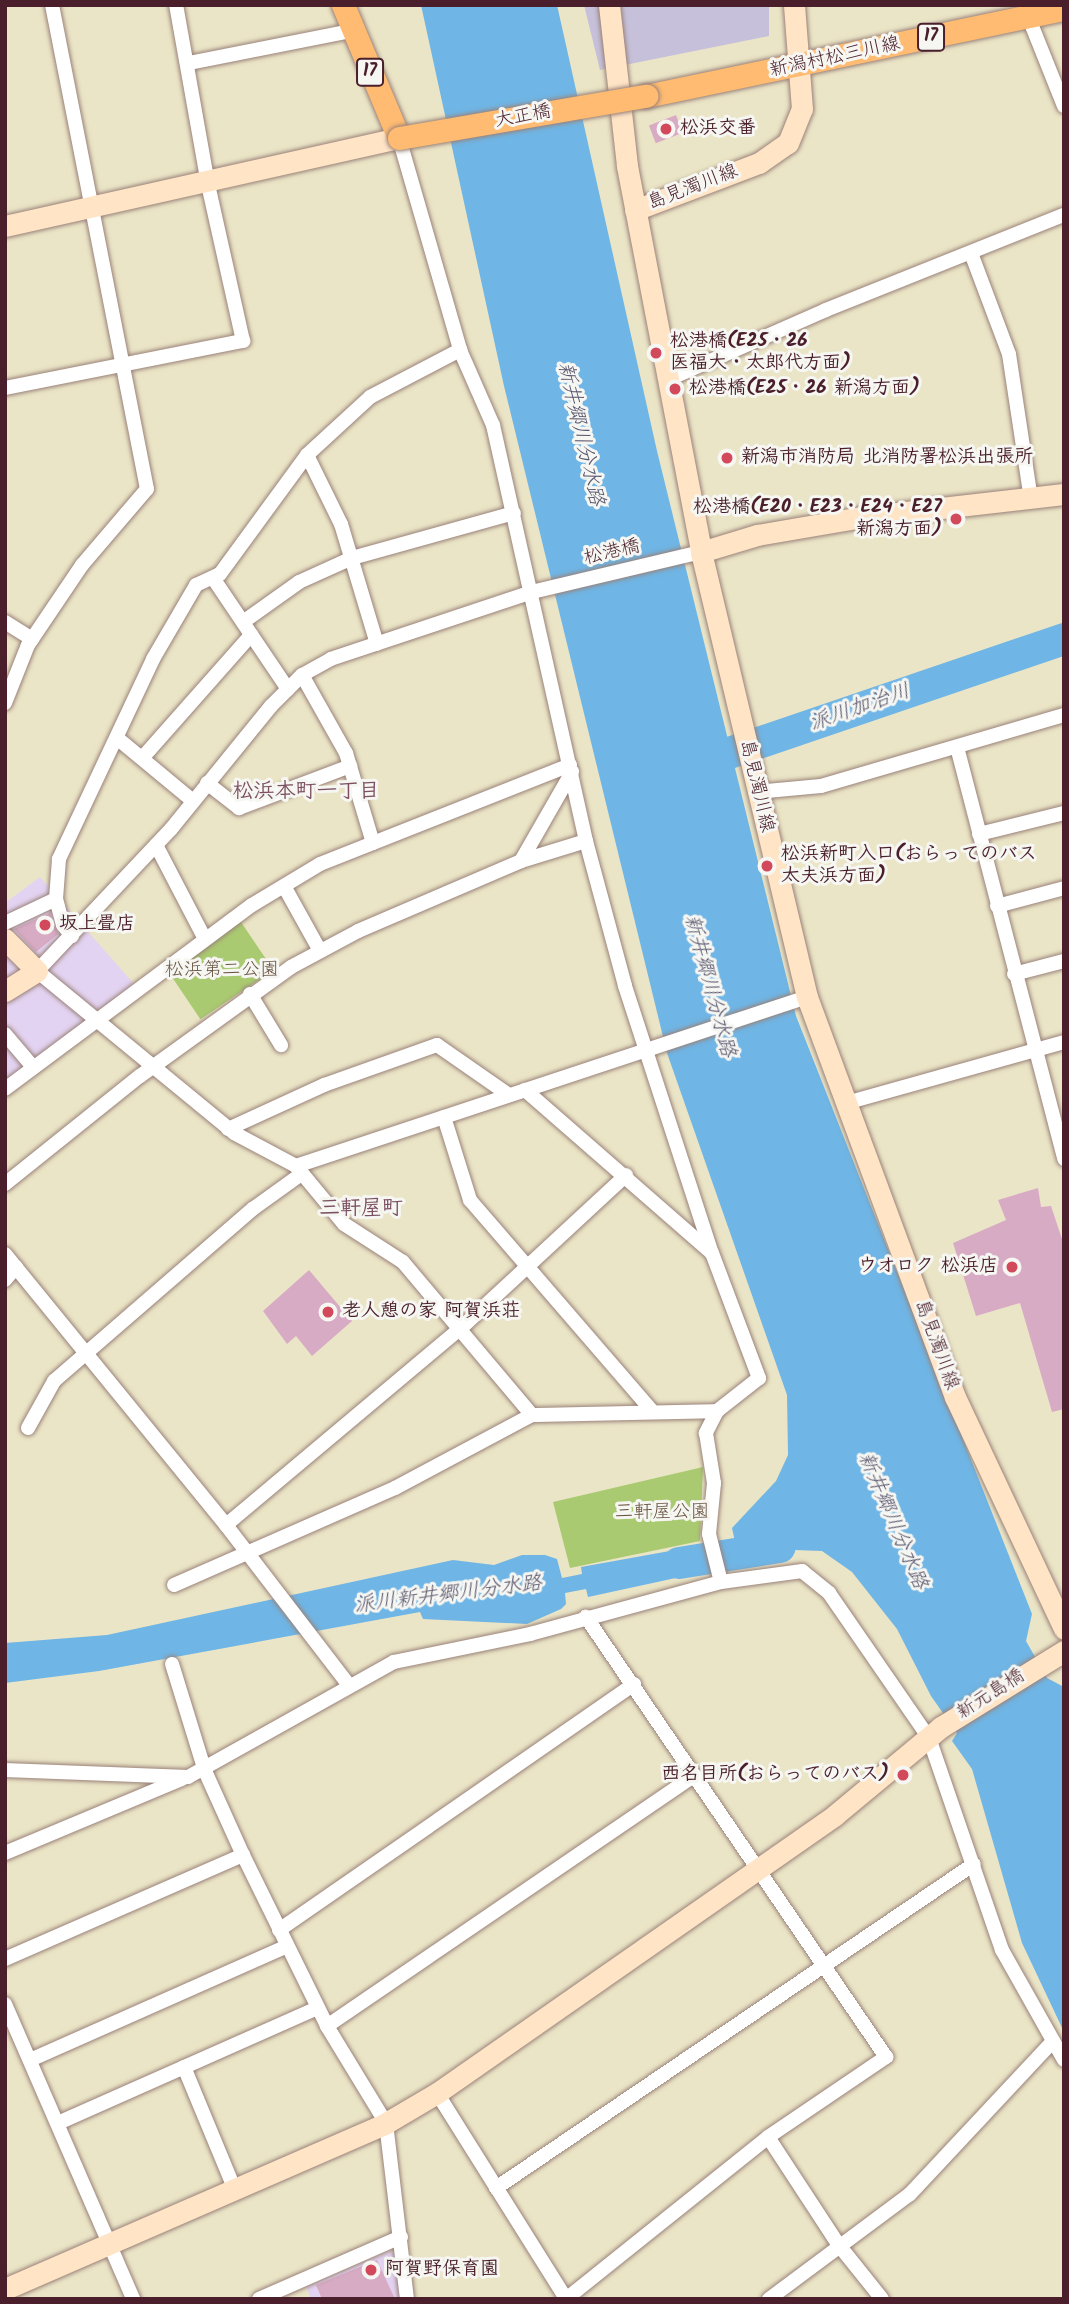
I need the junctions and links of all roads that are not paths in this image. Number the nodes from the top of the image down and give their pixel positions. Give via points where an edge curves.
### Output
1 (52, 5) edge
2 (176, 5) edge
3 (343, 5) edge
4 (609, 5) edge
5 (794, 5) edge
6 (1064, 9) edge
7 (1028, 16) junction
8 (351, 31) junction
9 (189, 63) junction
10 (799, 65) junction
11 (646, 96) joint
12 (1064, 106) edge
13 (400, 138) junction
14 (208, 184) junction
15 (94, 207) junction
16 (635, 210) junction
17 (1064, 215) edge
18 (5, 226) edge
19 (971, 253) junction
20 (460, 350) junction
21 (124, 364) junction
22 (669, 379) junction
23 (5, 388) edge
24 (307, 455) junction
25 (1064, 494) edge
26 (1031, 499) junction
27 (514, 513) junction
28 (701, 552) junction
29 (352, 558) junction
30 (213, 578) junction
31 (532, 592) junction
32 (5, 622) edge
33 (243, 622) junction
34 (251, 635) junction
35 (32, 639) junction
36 (377, 644) junction
37 (302, 675) junction
38 (8, 683) edge
39 (288, 689) junction
40 (5, 703) edge
41 (1064, 715) edge
42 (117, 738) junction
43 (957, 747) junction
44 (144, 756) junction
45 (350, 766) junction
46 (571, 768) junction
47 (207, 783) junction
48 (756, 792) junction
49 (193, 801) junction
50 (1064, 813) edge
51 (979, 834) junction
52 (586, 841) junction
53 (373, 843) junction
54 (156, 845) junction
55 (521, 861) junction
56 (284, 886) junction
57 (1064, 888) edge
58 (56, 899) junction
59 (997, 906) junction
60 (5, 923) edge
61 (72, 936) junction
62 (5, 939) edge
63 (205, 939) junction
64 (320, 951) junction
65 (1064, 961) edge
66 (37, 971) junction
67 (1014, 974) junction
68 (5, 991) edge
69 (250, 994) junction
70 (797, 1000) junction
71 (97, 1017) junction
72 (5, 1034) edge
73 (1064, 1042) edge
74 (281, 1045) dead end
75 (653, 1047) junction
76 (1033, 1050) junction
77 (33, 1067) junction
78 (155, 1068) junction
79 (5, 1089) edge
80 (525, 1090) junction
81 (509, 1095) junction
82 (846, 1103) junction
83 (444, 1117) junction
84 (228, 1129) junction
85 (1061, 1135) edge
86 (1064, 1159) edge
87 (298, 1170) junction
88 (626, 1175) junction
89 (5, 1184) edge
90 (712, 1253) junction
91 (5, 1254) edge
92 (528, 1266) junction
93 (16, 1267) junction
94 (5, 1280) edge
95 (461, 1328) junction
96 (88, 1354) junction
97 (651, 1410) junction
98 (717, 1411) junction
99 (532, 1415) junction
100 (28, 1427) dead end
101 (226, 1525) junction
102 (247, 1554) junction
103 (720, 1582) junction
104 (174, 1585) dead end
105 (586, 1617) junction
106 (1064, 1629) edge
107 (1064, 1651) edge
108 (172, 1664) dead end
109 (348, 1684) junction
110 (634, 1684) junction
111 (935, 1733) junction
112 (5, 1770) edge
113 (205, 1771) junction
114 (695, 1775) junction
115 (188, 1777) junction
116 (5, 1853) edge
117 (243, 1855) junction
118 (974, 1864) junction
119 (760, 1869) junction
120 (279, 1930) junction
121 (287, 1946) junction
122 (5, 1959) edge
123 (825, 1967) junction
124 (5, 2004) edge
125 (318, 2008) junction
126 (327, 2026) junction
127 (1053, 2041) junction
128 (30, 2060) junction
129 (1064, 2060) edge
130 (184, 2067) junction
131 (437, 2093) junction
132 (58, 2123) junction
133 (386, 2123) junction
134 (768, 2137) junction
135 (496, 2188) junction
136 (235, 2190) junction
137 (401, 2237) junction
138 (838, 2244) junction
139 (110, 2245) junction
140 (5, 2289) edge
141 (133, 2299) edge
142 (259, 2299) edge
143 (407, 2299) edge
144 (566, 2299) edge
145 (769, 2299) edge
146 (881, 2299) edge

1 - 15 street
2 - 9 street
3 - 8 main road, 17
4 - 16 street
5 - 10 street, 島見濁川線
6 - 7 main road, 新潟村松三川線 / 17
7 - 10 main road, 新潟村松三川線 / 17
7 - 12 street
8 - 9 street
8 - 13 main road, 17
9 - 14 street
10 - 11 main road, 新潟村松三川線 / 17
10 - 16 street, 島見濁川線 via 801,114 795,133 782,149 759,163
11 - 13 main road, 大正橋 / 17, bridge
13 - 14 street
13 - 20 street
14 - 15 street
14 - 21 street via 243,341
15 - 18 street
15 - 21 street
16 - 22 street, 島見濁川線
17 - 19 street
19 - 22 street via 825,310
19 - 26 street via 1009,354
20 - 24 street via 370,397
20 - 27 street via 494,425
21 - 23 street
21 - 35 street via 147,489 82,565
22 - 28 street, 島見濁川線
24 - 29 street via 341,524
24 - 30 street
25 - 26 street
26 - 28 street via 862,517 757,535
27 - 29 street
27 - 31 street
28 - 31 street, 松港橋
28 - 48 street, 島見濁川線
29 - 33 street via 299,582
29 - 36 street
30 - 33 street
30 - 42 street via 196,584 153,659
31 - 36 street, 松港橋
31 - 46 street
32 - 35 street
33 - 34 street
34 - 39 street
34 - 44 street
35 - 38 street
36 - 37 street, 松港橋
37 - 39 street
37 - 45 street
38 - 40 street
39 - 47 street
41 - 43 street
42 - 44 street
42 - 58 street via 59,859
43 - 48 street via 821,786
43 - 51 street
44 - 49 street
45 - 47 street via 239,808
45 - 53 street
46 - 52 street
46 - 53 street
46 - 55 street
47 - 49 street
48 - 70 street, 島見濁川線
49 - 54 street
50 - 51 street
51 - 59 street
52 - 55 street
52 - 75 street
53 - 56 street via 320,864
54 - 61 street
54 - 63 street
55 - 64 street
56 - 63 street
56 - 64 street
57 - 59 street
58 - 60 street
58 - 61 street via 63,925
59 - 67 street
61 - 66 street
62 - 66 street
63 - 71 street
64 - 69 street
65 - 67 street
66 - 68 street
66 - 71 street
67 - 76 street
69 - 74 street
69 - 78 street
70 - 75 street
70 - 82 street, 島見濁川線
71 - 77 street
71 - 78 street
72 - 77 street
73 - 76 street
75 - 80 street
75 - 90 street
76 - 82 street
76 - 85 street
77 - 79 street
78 - 84 street
78 - 89 street
80 - 81 street
80 - 88 street
81 - 83 street
81 - 84 street via 437,1045 324,1086
82 - 106 street, 島見濁川線 via 955,1397
83 - 87 street
83 - 92 street via 470,1200
84 - 87 street
85 - 86 street
87 - 95 street via 344,1224 403,1262
87 - 96 street
88 - 90 street
88 - 92 street
90 - 98 street via 759,1378
91 - 93 street
92 - 95 street
92 - 97 street
93 - 94 street
93 - 96 street
95 - 99 street
95 - 101 street
96 - 100 street via 54,1381
96 - 101 street
97 - 98 street
97 - 99 street
98 - 103 street via 706,1433 714,1483 709,1534
99 - 102 street via 395,1488
101 - 102 street
102 - 104 street
102 - 109 street
103 - 105 street
103 - 111 street via 802,1571 829,1593
105 - 109 street via 479,1646 394,1662
105 - 110 street
107 - 111 street, 新元島橋
108 - 113 street
109 - 113 street
110 - 114 street
110 - 120 street
111 - 118 street
111 - 119 street, 新元島橋
112 - 115 street
113 - 115 street
113 - 117 street
114 - 119 street
114 - 126 street
115 - 116 street
117 - 120 street
117 - 122 street
118 - 123 street
118 - 127 street via 1002,1950
119 - 123 street
119 - 131 street, 新元島橋
120 - 121 street
121 - 125 street
121 - 128 street
123 - 134 street via 886,2057
123 - 135 street
124 - 128 street
125 - 126 street
125 - 130 street
126 - 133 street
127 - 129 street
127 - 138 street via 910,2194
128 - 132 street
130 - 132 street
130 - 136 street
131 - 133 street, 新元島橋
131 - 135 street
132 - 139 street
133 - 136 street, 新元島橋
133 - 137 street
134 - 138 street
134 - 144 street
135 - 144 street
136 - 139 street, 新元島橋
137 - 142 street
137 - 143 street
138 - 145 street
138 - 146 street
139 - 140 street, 新元島橋
139 - 141 street

